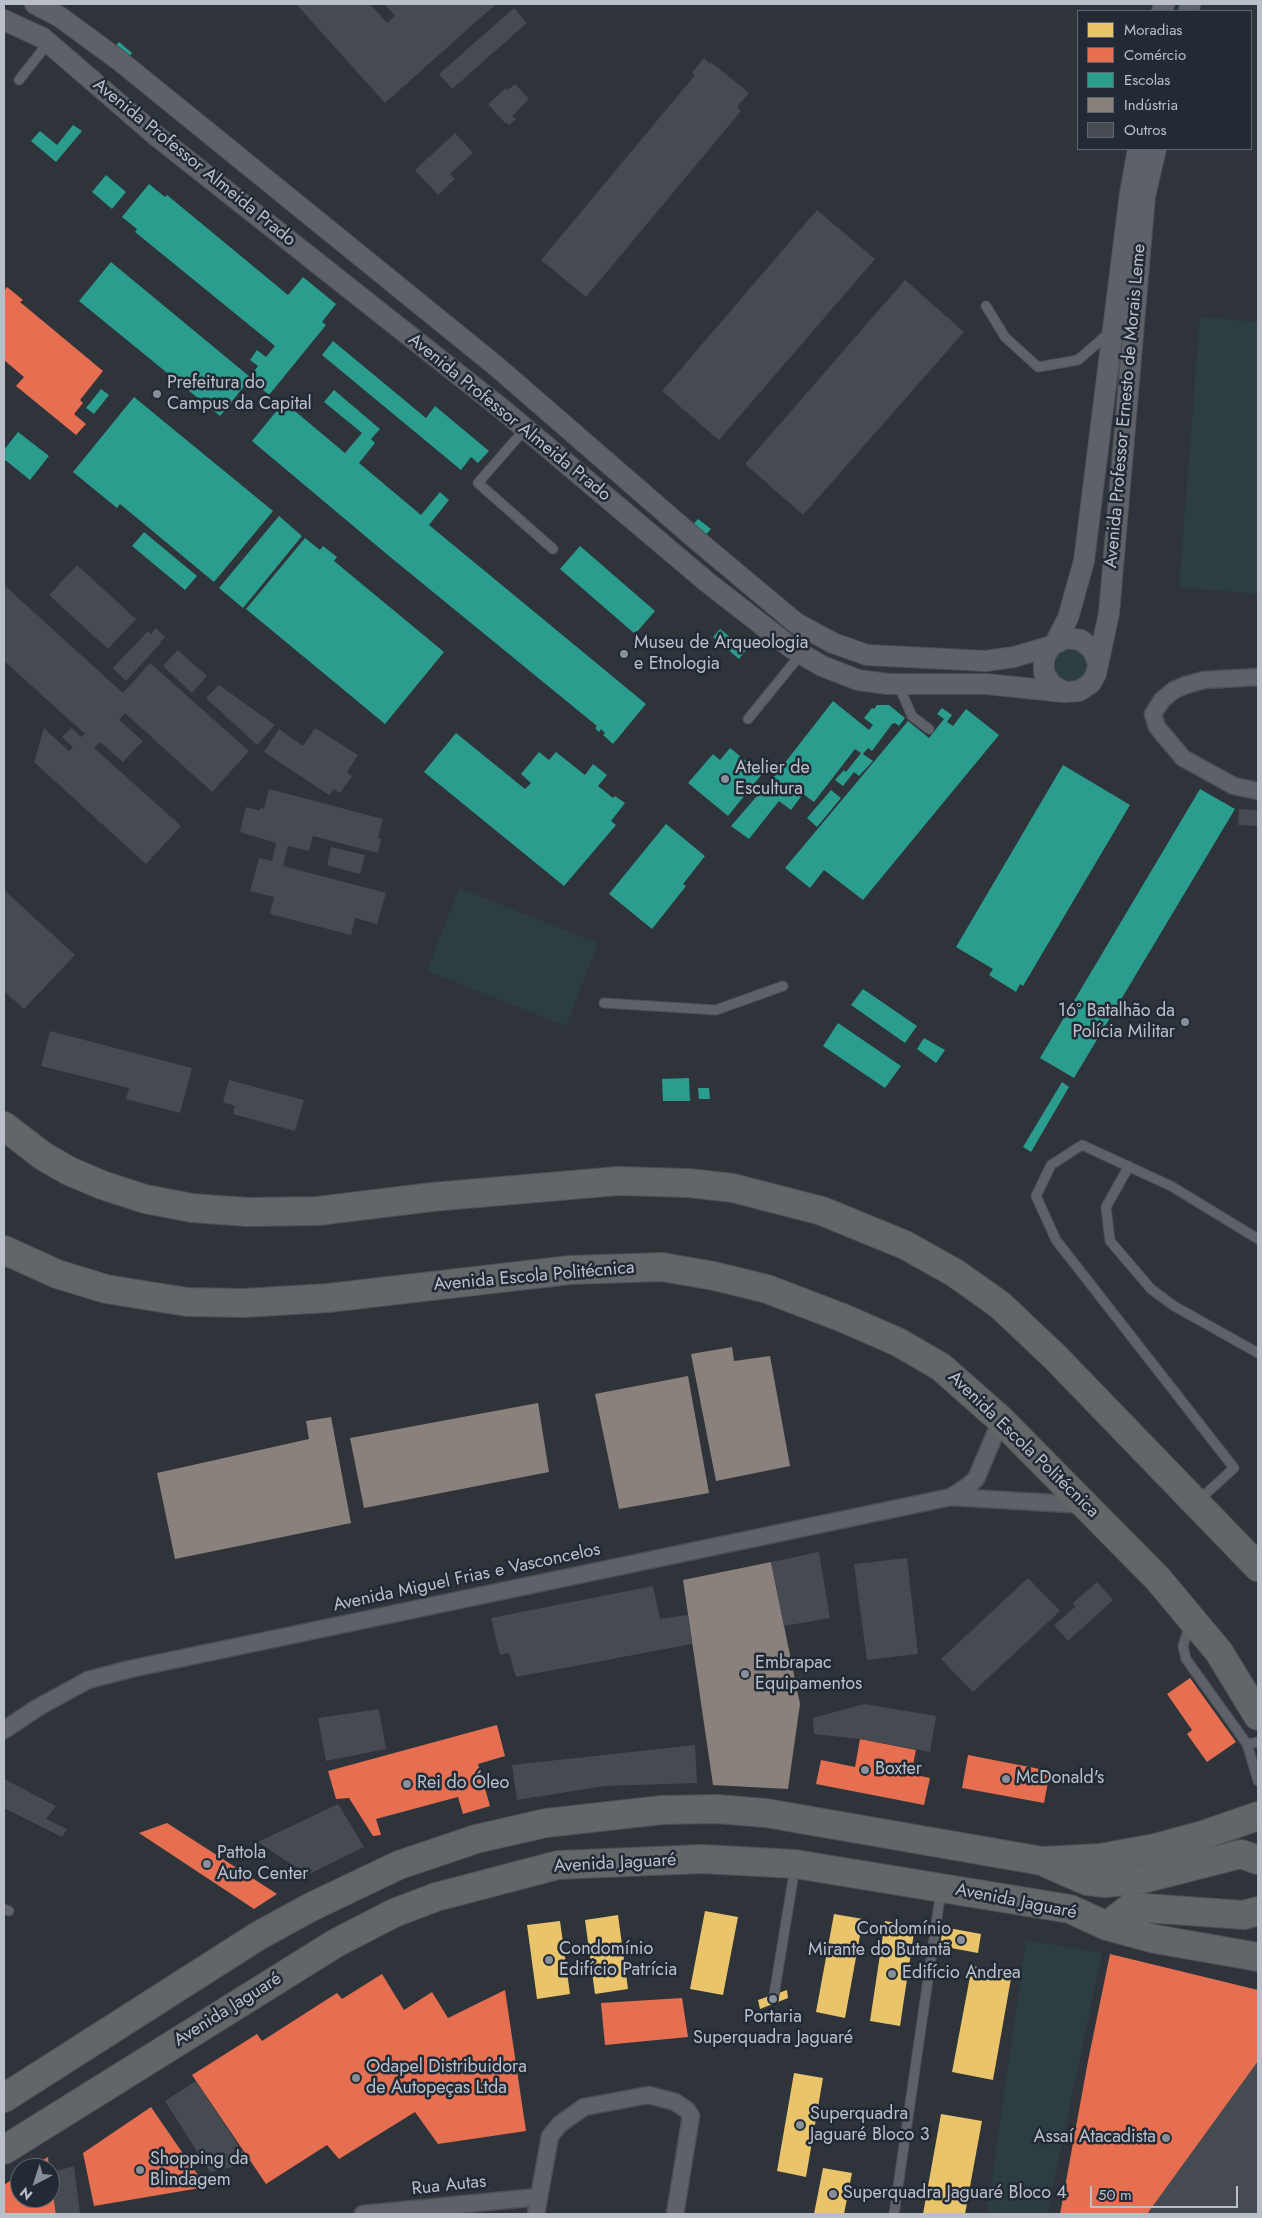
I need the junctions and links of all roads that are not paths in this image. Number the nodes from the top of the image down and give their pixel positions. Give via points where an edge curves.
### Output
1 (34, 4) edge
2 (4, 20) edge
3 (48, 43) junction
4 (19, 80) dead end
5 (1138, 150) edge
6 (1156, 150) edge
7 (986, 306) dead end
8 (1113, 330) junction
9 (496, 366) junction
10 (527, 392) junction
11 (483, 394) junction
12 (502, 409) junction
13 (525, 429) junction
14 (553, 549) dead end
15 (1053, 644) junction
16 (802, 654) junction
17 (1098, 664) junction
18 (1258, 677) edge
19 (898, 684) junction
20 (1064, 692) junction
21 (748, 719) dead end
22 (929, 729) dead end
23 (1258, 791) edge
24 (783, 986) dead end
25 (604, 1003) dead end
26 (4, 1126) edge
27 (1129, 1166) junction
28 (1258, 1239) edge
29 (4, 1250) edge
30 (1258, 1353) edge
31 (1001, 1420) junction
32 (951, 1497) junction
33 (1196, 1503) junction
34 (1087, 1505) junction
35 (1258, 1568) edge
36 (1192, 1619) junction
37 (1258, 1716) edge
38 (4, 1730) edge
39 (1258, 1742) edge
40 (1247, 1744) junction
41 (1258, 1781) edge
42 (1258, 1816) edge
43 (1258, 1860) edge
44 (1042, 1861) junction
45 (796, 1864) junction
46 (941, 1887) junction
47 (1258, 1911) edge
48 (1107, 1926) junction
49 (1258, 1957) edge
50 (774, 1995) dead end
51 (4, 2098) edge
52 (4, 2150) edge
53 (538, 2197) junction
54 (364, 2214) edge
55 (536, 2214) edge
56 (675, 2214) edge
57 (894, 2214) edge

1 - 9 street, Avenida Professor Almeida Prado via 60,17 120,61
2 - 3 street, Avenida Professor Almeida Prado
3 - 4 lane
3 - 11 street, Avenida Professor Almeida Prado via 154,134
5 - 8 street, Avenida Professor Ernesto de Morais Leme
6 - 17 street, Avenida Professor Ernesto de Morais Leme via 1145,196 1109,613
7 - 8 lane via 1005,337 1038,367 1078,360
8 - 15 street, Avenida Professor Ernesto de Morais Leme via 1084,561 1068,618
9 - 10 street, Avenida Professor Almeida Prado
9 - 11 street via 495,385
10 - 12 street via 513,395
10 - 15 street, Avenida Professor Almeida Prado via 796,623 833,643 868,655 985,661 1014,657
11 - 12 street, Avenida Professor Almeida Prado
12 - 13 street, Avenida Professor Almeida Prado
13 - 14 lane via 478,483
13 - 16 street, Avenida Professor Almeida Prado via 707,582
15 - 17 street via 1066,638 1081,640 1093,650
15 - 20 street via 1044,658 1044,673 1052,685
16 - 19 street, Avenida Professor Almeida Prado via 858,680
16 - 21 lane
17 - 20 street via 1091,683 1079,691
18 - 23 street via 1204,680 1186,685 1162,700 1153,714 1157,727 1183,758 1234,786
19 - 20 street, Avenida Professor Almeida Prado via 986,684
19 - 22 lane via 912,716
24 - 25 lane via 716,1010
26 - 33 highway via 69,1171 145,1199 192,1208 247,1212 318,1211 432,1197 618,1181 733,1188 822,1211 905,1245 955,1273 1000,1305 1055,1357
27 - 28 lane via 1171,1186
27 - 30 lane via 1106,1207 1110,1241 1151,1289 1174,1306
27 - 33 lane via 1082,1145 1050,1165 1036,1196 1056,1240 1234,1468
29 - 31 highway, Avenida Escola Politécnica via 57,1274 106,1289 186,1302 244,1303 328,1298 570,1270 662,1267 767,1289 898,1342 941,1367
31 - 32 street, Avenida Miguel Frias e Vasconcelos via 976,1479
31 - 34 highway, Avenida Escola Politécnica
32 - 34 street, Avenida Miguel Frias e Vasconcelos
32 - 38 street, Avenida Miguel Frias e Vasconcelos via 130,1669 88,1680
33 - 35 highway
34 - 36 highway, Avenida Escola Politécnica
36 - 37 highway, Avenida Escola Politécnica via 1219,1652
36 - 40 lane via 1183,1646 1186,1659
39 - 40 lane
40 - 41 lane
42 - 44 highway via 1155,1848 1100,1858
43 - 44 highway via 1241,1854 1143,1879 1105,1883 1087,1881
44 - 51 highway via 766,1813 716,1809 662,1810 546,1823 476,1839 399,1865 312,1907 258,1936
45 - 46 highway, Avenida Jaguaré
45 - 50 lane
45 - 52 highway, Avenida Jaguaré via 702,1859 558,1865 436,1897 394,1913 306,1961
46 - 48 highway, Avenida Jaguaré via 1070,1909
46 - 57 lane
47 - 48 highway via 1244,1915 1131,1907
48 - 49 highway, Avenida Jaguaré via 1155,1939
53 - 54 street, Rua Autas
53 - 55 street
53 - 56 street via 550,2136 560,2124 584,2107 649,2095 675,2102 691,2116

